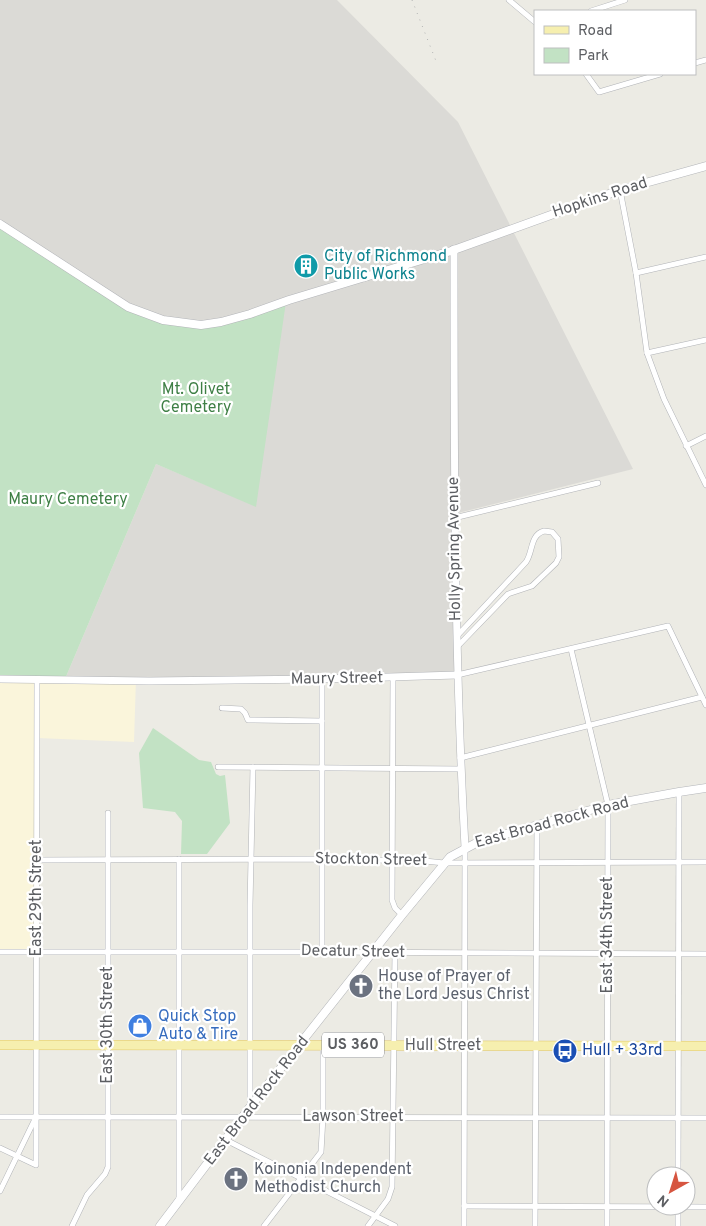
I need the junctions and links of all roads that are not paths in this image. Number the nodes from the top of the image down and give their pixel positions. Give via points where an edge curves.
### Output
1 (509, 0) edge
2 (624, 0) edge
3 (594, 10) edge
4 (534, 21) edge
5 (587, 75) edge
6 (657, 75) edge
7 (706, 166) edge
8 (620, 190) junction
9 (0, 224) edge
10 (454, 249) junction
11 (706, 256) edge
12 (636, 274) junction
13 (706, 340) edge
14 (647, 353) junction
15 (706, 436) edge
16 (686, 446) junction
17 (598, 483) dead end
18 (706, 485) edge
19 (454, 518) junction
20 (457, 636) junction
21 (457, 648) junction
22 (571, 649) junction
23 (457, 675) junction
24 (393, 678) junction
25 (0, 679) edge
26 (37, 679) junction
27 (322, 679) junction
28 (702, 697) junction
29 (706, 705) edge
30 (222, 708) dead end
31 (322, 720) junction
32 (589, 726) junction
33 (460, 758) junction
34 (218, 767) dead end
35 (322, 767) junction
36 (253, 768) junction
37 (392, 768) junction
38 (461, 769) junction
39 (706, 788) edge
40 (679, 792) junction
41 (608, 805) junction
42 (108, 813) dead end
43 (537, 825) junction
44 (465, 848) junction
45 (179, 859) junction
46 (250, 859) junction
47 (321, 859) junction
48 (37, 860) junction
49 (107, 860) junction
50 (392, 860) junction
51 (537, 861) junction
52 (466, 862) junction
53 (608, 862) junction
54 (679, 862) junction
55 (706, 862) edge
56 (444, 863) junction
57 (402, 915) junction
58 (0, 952) edge
59 (36, 952) junction
60 (179, 952) junction
61 (250, 952) junction
62 (322, 952) junction
63 (107, 953) junction
64 (373, 953) junction
65 (395, 953) junction
66 (466, 953) junction
67 (609, 953) junction
68 (536, 954) junction
69 (678, 954) junction
70 (706, 954) edge
71 (0, 1045) edge
72 (37, 1045) junction
73 (108, 1045) junction
74 (179, 1045) junction
75 (250, 1045) junction
76 (300, 1045) junction
77 (324, 1045) junction
78 (395, 1045) junction
79 (465, 1046) junction
80 (536, 1046) junction
81 (607, 1046) junction
82 (678, 1046) junction
83 (706, 1046) edge
84 (250, 1108) junction
85 (179, 1116) junction
86 (0, 1117) edge
87 (37, 1117) junction
88 (108, 1117) junction
89 (243, 1117) junction
90 (323, 1117) junction
91 (394, 1117) junction
92 (464, 1118) junction
93 (536, 1118) junction
94 (607, 1118) junction
95 (678, 1118) junction
96 (706, 1118) edge
97 (226, 1140) junction
98 (0, 1148) edge
99 (17, 1156) junction
100 (678, 1166) edge
101 (301, 1177) junction
102 (0, 1191) edge
103 (179, 1201) junction
104 (464, 1206) junction
105 (536, 1206) junction
106 (607, 1206) junction
107 (646, 1206) edge
108 (376, 1216) junction
109 (72, 1226) edge
110 (160, 1226) edge
111 (264, 1226) edge
112 (368, 1226) edge
113 (396, 1226) edge
114 (464, 1226) edge
115 (536, 1226) edge
116 (607, 1226) edge

1 - 4 street
2 - 3 street
5 - 6 street via 599,92
7 - 8 main road, Hopkins Road
8 - 10 main road, Hopkins Road
8 - 12 street
9 - 10 main road, Hopkins Road via 128,307 163,320 196,325 250,314
10 - 19 street, Holly Spring Avenue
11 - 12 street
12 - 14 street
13 - 14 street
14 - 16 street
15 - 16 street
16 - 18 street
17 - 19 street
19 - 20 street, Holly Spring Avenue
20 - 21 street, Holly Spring Avenue
20 - 21 street via 530,557 537,534 544,531 555,535 559,557 556,563 532,586 508,594
21 - 23 street, Holly Spring Avenue
22 - 23 street, Maury Street
22 - 28 street, Maury Street via 668,626
22 - 32 street, East 34th Street
23 - 24 street, Maury Street
23 - 33 street, Holly Spring Avenue
24 - 27 street, Maury Street
24 - 37 street
25 - 26 street, Maury Street
26 - 27 street, Maury Street
26 - 48 street, East 29th Street
27 - 31 street
28 - 29 street
28 - 32 street
30 - 31 street via 241,709 248,720
31 - 35 street
32 - 33 street
32 - 41 street, East 34th Street
33 - 38 street, Holly Spring Avenue
34 - 36 street
35 - 36 street
35 - 37 street
35 - 47 street
36 - 46 street
37 - 38 street
37 - 50 street
38 - 44 street, Holly Spring Avenue
39 - 40 main road, East Broad Rock Road
40 - 41 main road, East Broad Rock Road
40 - 54 street
41 - 43 main road, East Broad Rock Road
41 - 53 street, East 34th Street
42 - 49 street, East 30th Street
43 - 44 main road, East Broad Rock Road
43 - 51 street
44 - 52 street
44 - 56 main road, East Broad Rock Road
45 - 46 street, Stockton Street
45 - 49 street, Stockton Street
45 - 60 street
46 - 47 street, Stockton Street
46 - 61 street
47 - 50 street, Stockton Street
47 - 62 street
48 - 49 street, Stockton Street
48 - 59 street, East 29th Street
49 - 63 street, East 30th Street
50 - 56 street, Stockton Street
50 - 57 street via 392,900
51 - 52 street, Stockton Street
51 - 53 street, Stockton Street
51 - 68 street
52 - 56 street, Stockton Street
52 - 66 street
53 - 54 street, Stockton Street
53 - 67 street, East 34th Street
54 - 55 street, Stockton Street
54 - 69 street
56 - 57 main road, East Broad Rock Road
57 - 64 main road, East Broad Rock Road
58 - 59 street, Decatur Street
59 - 63 street, Decatur Street
59 - 72 street, East 29th Street
60 - 61 street, Decatur Street
60 - 63 street, Decatur Street
60 - 74 street
61 - 62 street, Decatur Street
61 - 75 street
62 - 64 street, Decatur Street
63 - 73 street, East 30th Street
64 - 65 street, Decatur Street
64 - 76 main road, East Broad Rock Road
65 - 66 street, Decatur Street
65 - 78 street
66 - 68 street, Decatur Street
66 - 79 street
67 - 68 street, Decatur Street
67 - 69 street, Decatur Street
67 - 81 street, East 34th Street
68 - 80 street
69 - 70 street, Decatur Street
69 - 82 street
71 - 72 main road, Hull Street / US 360
72 - 73 main road, Hull Street / US 360
72 - 87 street, East 29th Street
73 - 74 main road, Hull Street / US 360
73 - 88 street, East 30th Street
74 - 75 main road, Hull Street / US 360
74 - 85 street
75 - 76 main road, Hull Street / US 360
75 - 84 street
76 - 77 main road, Hull Street / US 360
76 - 84 main road, East Broad Rock Road
77 - 78 main road, Hull Street / US 360
77 - 90 street
78 - 79 main road, Hull Street / US 360
78 - 91 street
79 - 80 main road, Hull Street / US 360
79 - 92 street
80 - 81 main road, Hull Street / US 360
80 - 93 street
81 - 82 main road, Hull Street / US 360
81 - 94 street, East 34th Street
82 - 83 main road, Hull Street / US 360
82 - 95 street
84 - 89 main road, East Broad Rock Road
85 - 88 street, Lawson Street
85 - 89 street, Lawson Street
85 - 103 street
86 - 87 street, Lawson Street
87 - 88 street, Lawson Street
87 - 99 street, East 29th Street
87 - 99 street, East 29th Street via 36,1165
88 - 109 street, East 30th Street via 108,1170 87,1195
89 - 90 street, Lawson Street
89 - 97 main road, East Broad Rock Road
90 - 91 street, Lawson Street
90 - 101 street via 321,1152
91 - 92 street, Lawson Street
91 - 108 street via 392,1191
92 - 93 street, Lawson Street
92 - 104 street
93 - 94 street, Lawson Street
93 - 105 street
94 - 95 street, Lawson Street
94 - 106 street, East 34th Street
95 - 96 street, Lawson Street
95 - 100 street
97 - 101 street
97 - 103 main road, East Broad Rock Road
98 - 99 street
99 - 102 street, East 29th Street
101 - 108 street
101 - 111 street
103 - 110 main road, East Broad Rock Road
104 - 105 street
104 - 114 street
105 - 106 street
105 - 115 street
106 - 107 street
106 - 116 street, East 34th Street
108 - 112 street
108 - 113 street

